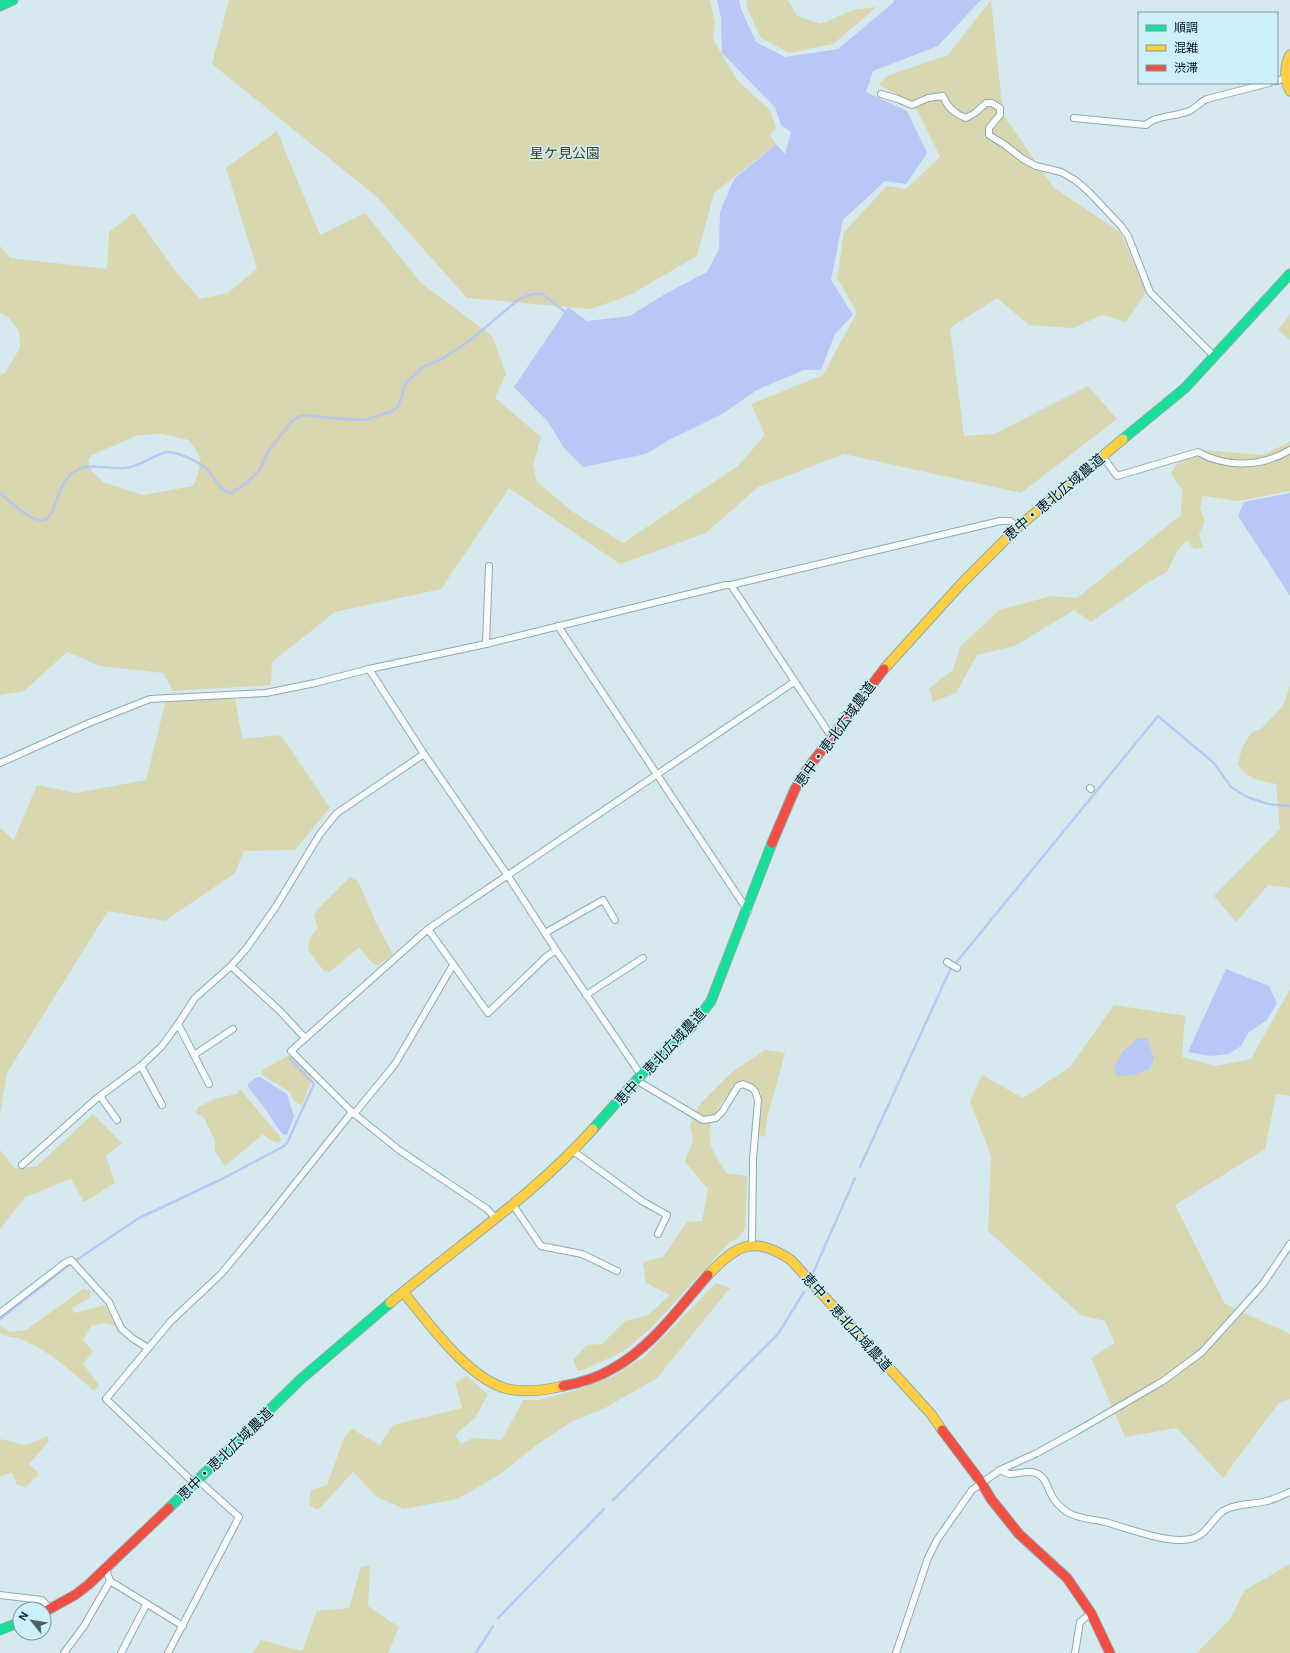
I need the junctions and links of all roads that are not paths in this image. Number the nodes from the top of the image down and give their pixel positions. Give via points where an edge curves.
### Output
1 (12, 0) edge
2 (0, 6) edge
3 (1290, 55) edge
4 (1281, 80) edge
5 (1265, 84) edge
6 (1290, 91) edge
7 (881, 94) dead end
8 (1074, 118) dead end
9 (1290, 274) edge
10 (1215, 357) junction
11 (1290, 450) edge
12 (1102, 456) junction
13 (1018, 527) junction
14 (489, 566) dead end
15 (731, 585) junction
16 (558, 626) junction
17 (486, 644) junction
18 (369, 669) junction
19 (794, 682) junction
20 (831, 736) junction
21 (424, 754) junction
22 (0, 763) edge
23 (658, 775) junction
24 (508, 876) junction
25 (748, 910) junction
26 (615, 920) dead end
27 (428, 929) junction
28 (545, 933) junction
29 (556, 950) junction
30 (643, 958) dead end
31 (948, 962) dead end
32 (453, 965) junction
33 (231, 966) junction
34 (957, 968) dead end
35 (586, 995) junction
36 (178, 1024) junction
37 (233, 1029) dead end
38 (305, 1038) junction
39 (194, 1055) junction
40 (141, 1066) junction
41 (639, 1077) junction
42 (209, 1084) dead end
43 (100, 1096) junction
44 (162, 1105) dead end
45 (353, 1113) junction
46 (117, 1120) dead end
47 (573, 1151) junction
48 (22, 1165) dead end
49 (513, 1205) junction
50 (496, 1219) junction
51 (658, 1234) dead end
52 (1290, 1244) edge
53 (752, 1245) junction
54 (617, 1271) dead end
55 (403, 1292) junction
56 (0, 1313) edge
57 (148, 1348) junction
58 (1000, 1470) junction
59 (197, 1482) junction
60 (981, 1482) junction
61 (1290, 1492) edge
62 (106, 1569) junction
63 (110, 1581) junction
64 (0, 1595) edge
65 (42, 1601) edge
66 (146, 1604) junction
67 (52, 1608) edge
68 (1091, 1614) junction
69 (12, 1625) edge
70 (183, 1626) junction
71 (0, 1630) edge
72 (64, 1653) edge
73 (121, 1653) edge
74 (168, 1653) edge
75 (896, 1653) edge
76 (1075, 1653) edge
77 (1110, 1653) edge

1 - 2 street
3 - 4 street
4 - 6 street
5 - 8 street via 1207,99 1188,112 1153,120 1146,125
7 - 10 street via 912,105 928,98 943,96 946,104 959,116 966,118 986,103 992,103 1000,108 1000,115 989,128 989,136 1029,163 1061,172 1089,192 1122,226 1150,292
9 - 10 street, 恵中・恵北広域農道
10 - 12 street, 恵中・恵北広域農道 via 1185,388
11 - 12 street via 1268,460 1245,464 1210,459 1198,452 1117,476
12 - 13 street, 恵中・恵北広域農道
13 - 15 street via 1010,521 1000,521
13 - 20 street, 恵中・恵北広域農道 via 963,582 875,679
14 - 17 street
15 - 16 street
15 - 19 street
16 - 17 street
16 - 23 street
17 - 18 street
18 - 21 street
18 - 22 street via 315,684 266,693 150,699
19 - 20 street
19 - 23 street
20 - 25 street, 恵中・恵北広域農道 via 795,790
21 - 24 street
21 - 33 street via 337,813 320,834 275,908
23 - 24 street via 515,868
23 - 25 street
24 - 27 street
24 - 28 street
25 - 41 street, 恵中・恵北広域農道 via 711,1001 692,1026
26 - 28 street via 603,900
27 - 32 street
27 - 38 street
28 - 29 street
29 - 32 street via 488,1013
29 - 35 street
30 - 35 street
31 - 34 street
32 - 45 street via 395,1064
33 - 36 street via 195,998
33 - 38 street
35 - 41 street
36 - 39 street
36 - 40 street via 162,1046
37 - 39 street
38 - 45 street via 291,1051
39 - 42 street
40 - 43 street
40 - 44 street
41 - 47 street, 恵中・恵北広域農道
41 - 53 street via 702,1120 716,1118 738,1086 749,1085 755,1091 758,1100 753,1159
43 - 46 street
43 - 48 street
45 - 50 street via 399,1150 487,1209
45 - 57 street via 221,1274 171,1321
47 - 49 street, 恵中・恵北広域農道
47 - 51 street via 642,1201 667,1215
49 - 50 street, 恵中・恵北広域農道
49 - 54 street via 541,1246 582,1254
50 - 55 street, 恵中・恵北広域農道
52 - 58 street via 1263,1284 1202,1352 1163,1381 1037,1453
53 - 55 street via 737,1250 723,1261 661,1328 622,1364 600,1376 565,1386 532,1391 504,1389 484,1378 458,1355
53 - 60 street, 恵中・恵北広域農道 via 771,1248 791,1260 931,1414
55 - 59 street, 恵中・恵北広域農道 via 301,1379
56 - 57 street via 71,1260 109,1302 121,1328
57 - 59 street via 106,1399
58 - 60 street
58 - 61 street via 1010,1474 1038,1474 1045,1480 1058,1505 1076,1516 1175,1540 1199,1536 1223,1511 1267,1501
59 - 62 street, 恵中・恵北広域農道
59 - 70 street via 239,1517
60 - 68 street, 恵中・恵北広域農道 via 1019,1534 1067,1578
60 - 75 street via 972,1490 937,1540 928,1558
62 - 63 street
62 - 67 street, 恵中・恵北広域農道 via 75,1595
63 - 66 street
63 - 72 street via 84,1626
64 - 65 street
66 - 70 street
66 - 73 street
68 - 76 street via 1080,1622
68 - 77 street, 恵中・恵北広域農道
69 - 71 street
70 - 74 street

